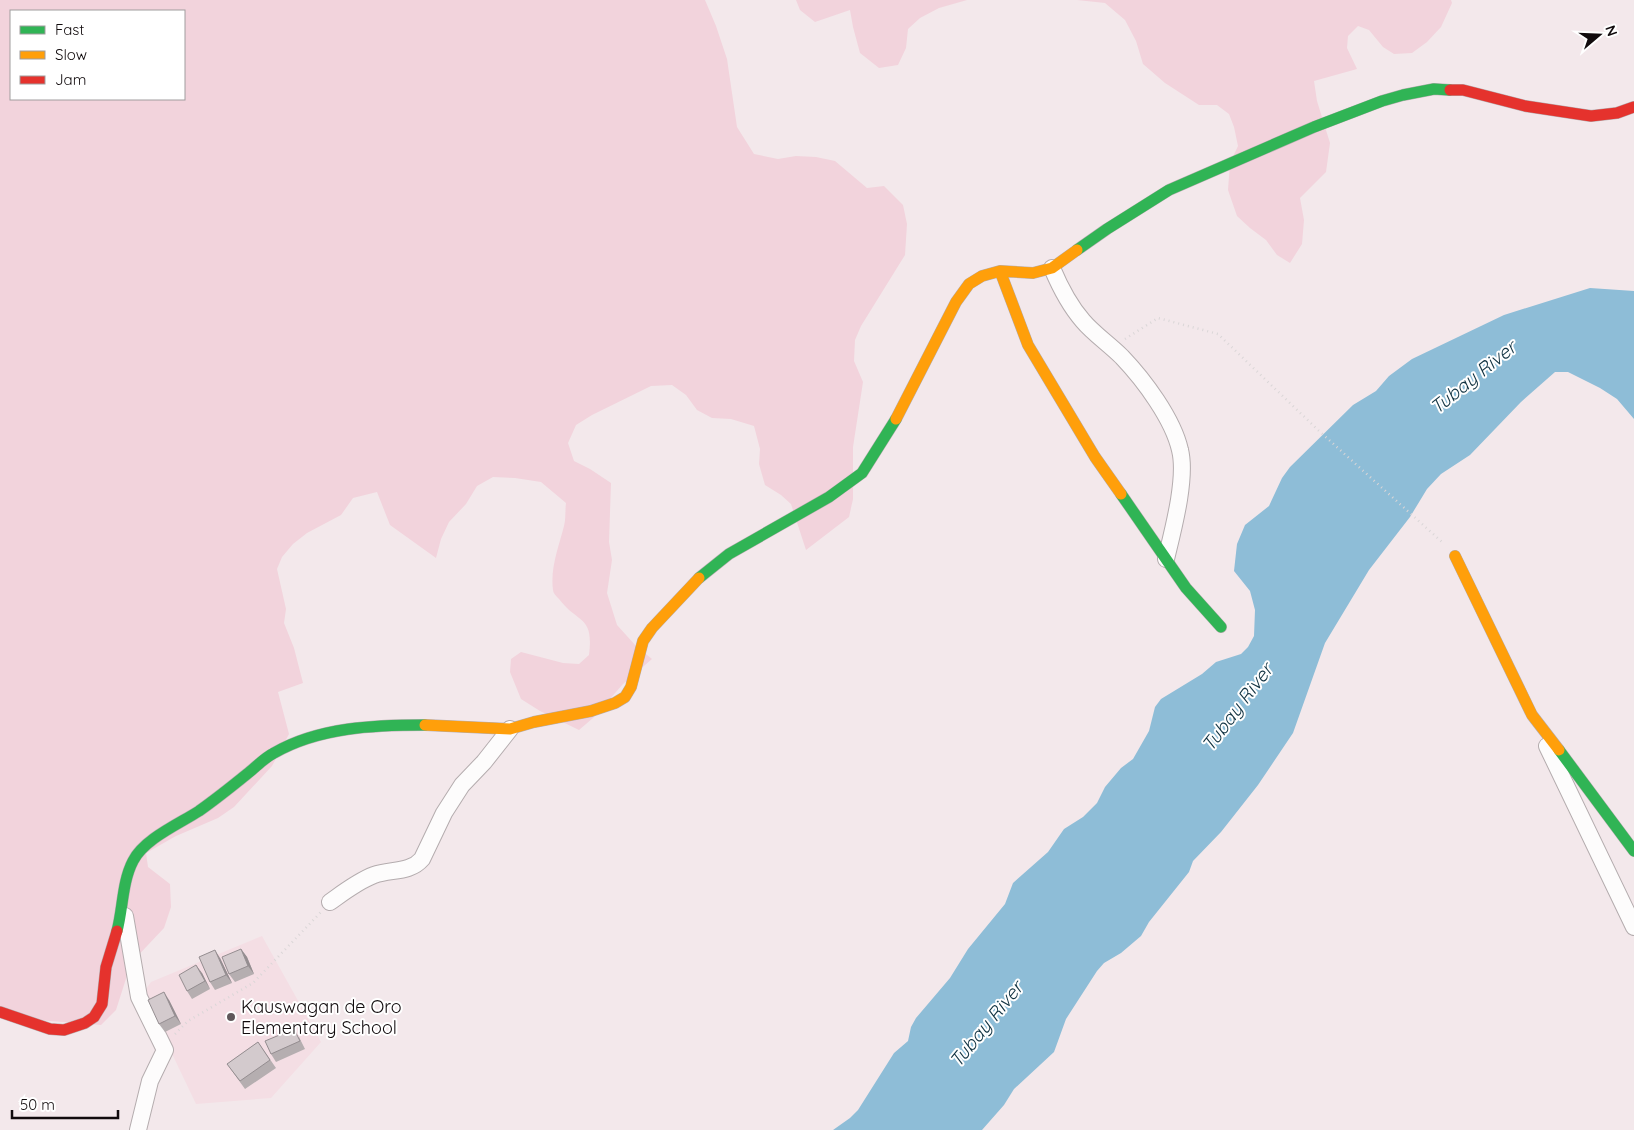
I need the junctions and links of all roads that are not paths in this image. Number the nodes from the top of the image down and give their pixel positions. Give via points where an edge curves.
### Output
1 (1634, 107) edge
2 (1052, 268) junction
3 (1000, 271) junction
4 (1455, 556) dead end
5 (1166, 559) junction
6 (1221, 627) dead end
7 (1532, 715) junction
8 (510, 729) junction
9 (1634, 851) edge
10 (122, 902) junction
11 (330, 902) road end
12 (1634, 927) edge
13 (0, 1012) edge
14 (138, 1130) edge

1 - 2 street via 1591,116 1525,106 1463,90 1434,88 1382,101 1169,190
2 - 3 street via 1033,273
2 - 5 street via 1059,286 1083,321 1128,364 1172,426 1180,451 1182,472
3 - 5 street via 1028,345 1095,457
3 - 8 street via 982,276 961,294 890,432 862,473 829,497 729,554 704,573 643,641 631,687 624,697 591,710
4 - 7 street
5 - 6 street via 1186,588
7 - 9 street
7 - 12 street
8 - 10 street via 392,725 330,732 274,753 221,796 142,848 133,860
8 - 11 street via 462,785 418,864 374,875
10 - 13 street via 106,967 102,1004 94,1018 64,1030 50,1029
10 - 14 street via 139,997 165,1050 150,1081

